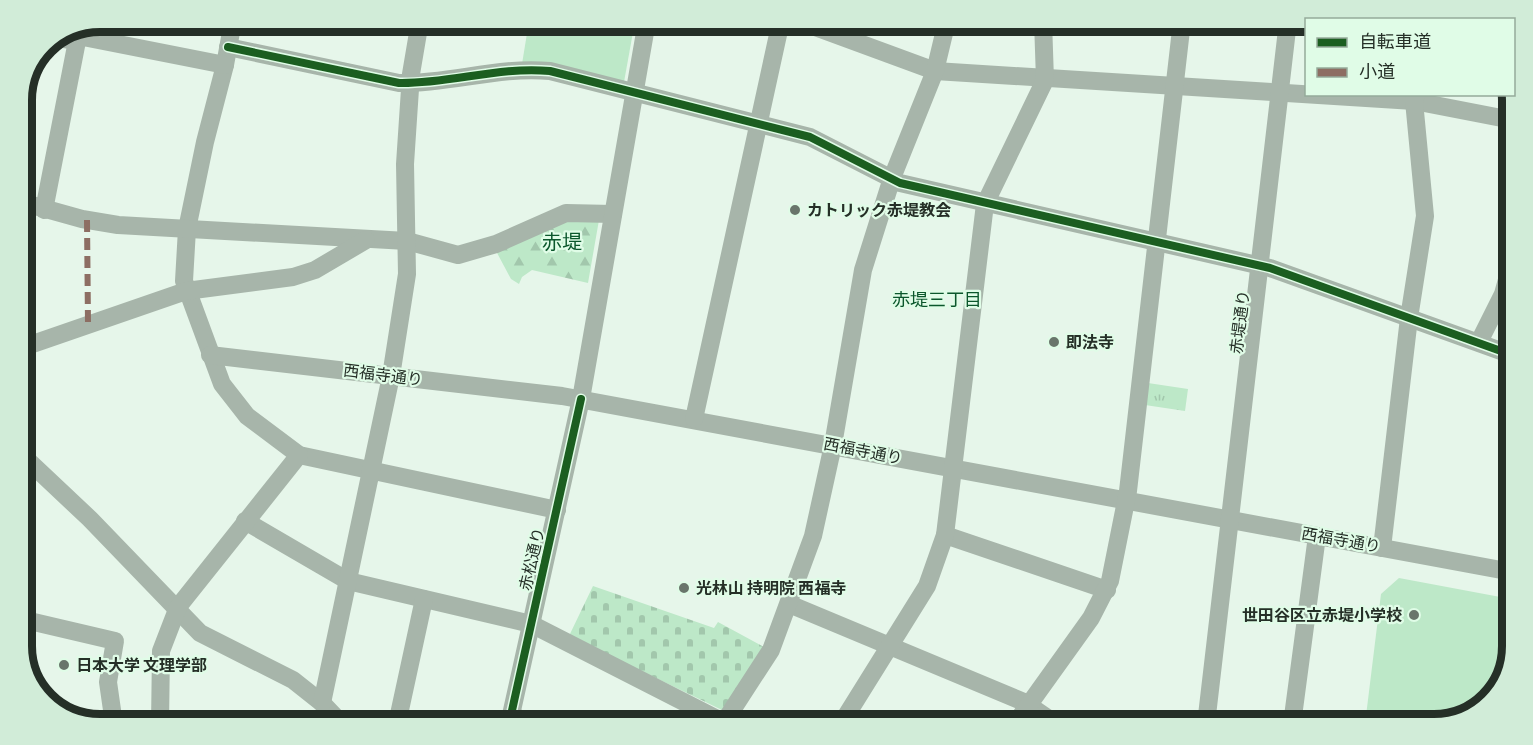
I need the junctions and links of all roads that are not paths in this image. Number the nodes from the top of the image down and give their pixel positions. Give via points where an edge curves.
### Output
1 (230, 32) edge
2 (418, 32) edge
3 (645, 32) edge
4 (779, 32) edge
5 (829, 32) edge
6 (944, 32) edge
7 (1043, 32) edge
8 (1181, 32) edge
9 (1287, 32) edge
10 (81, 35) edge
11 (227, 56) junction
12 (935, 71) junction
13 (1045, 80) junction
14 (411, 84) junction
15 (1175, 88) junction
16 (635, 92) junction
17 (1280, 94) junction
18 (1305, 95) edge
19 (1341, 96) edge
20 (1372, 97) edge
21 (1415, 98) edge
22 (1501, 118) edge
23 (759, 125) junction
24 (892, 178) junction
25 (985, 204) junction
26 (32, 206) edge
27 (44, 210) junction
28 (613, 214) junction
29 (187, 229) junction
30 (366, 240) junction
31 (407, 240) junction
32 (1157, 242) junction
33 (1260, 267) junction
34 (186, 291) junction
35 (1501, 297) edge
36 (1409, 318) junction
37 (1479, 342) junction
38 (32, 344) edge
39 (1501, 351) edge
40 (210, 355) junction
41 (392, 376) junction
42 (580, 399) junction
43 (694, 419) junction
44 (833, 445) junction
45 (299, 455) junction
46 (32, 465) edge
47 (953, 467) junction
48 (371, 471) junction
49 (1127, 501) junction
50 (557, 510) junction
51 (1230, 520) junction
52 (244, 521) junction
53 (945, 535) junction
54 (1317, 536) junction
55 (1382, 548) junction
56 (1502, 570) edge
57 (348, 581) junction
58 (1107, 590) junction
59 (424, 599) junction
60 (789, 604) junction
61 (178, 607) junction
62 (32, 622) edge
63 (531, 624) junction
64 (890, 646) junction
65 (322, 703) junction
66 (1030, 706) junction
67 (113, 714) edge
68 (160, 714) edge
69 (332, 714) edge
70 (399, 714) edge
71 (511, 714) edge
72 (706, 714) edge
73 (732, 714) edge
74 (847, 714) edge
75 (1023, 714) edge
76 (1042, 714) edge
77 (1207, 714) edge
78 (1293, 714) edge

1 - 11 street
2 - 14 street
3 - 16 street, 赤松通り
4 - 23 street
5 - 12 street
6 - 12 street
7 - 13 street
8 - 15 street
9 - 17 street, 赤堤通り
10 - 11 street
10 - 27 street
11 - 14 street
11 - 29 street
12 - 13 street
12 - 24 street
13 - 15 street
13 - 25 street
14 - 16 street via 534,69
14 - 31 street via 405,164
15 - 17 street
15 - 32 street
16 - 23 street
16 - 28 street, 赤松通り
17 - 18 street
17 - 33 street, 赤堤通り
19 - 20 street
20 - 21 street
21 - 22 street
21 - 36 street via 1425,216
23 - 24 street via 810,137
23 - 43 street
24 - 25 street
24 - 44 street via 863,270
25 - 32 street
25 - 47 street
26 - 27 street
27 - 29 street via 117,225
28 - 31 street via 566,213 496,244 458,255
28 - 42 street, 赤松通り
29 - 30 street
29 - 34 street via 183,281
30 - 31 street
30 - 34 street via 315,270 293,277
31 - 41 street via 407,274
32 - 33 street
32 - 49 street
33 - 36 street
33 - 51 street, 赤堤通り
34 - 38 street
34 - 40 street
35 - 37 street
36 - 37 street
36 - 55 street
37 - 39 street
40 - 41 street, 西福寺通り
40 - 45 street via 222,384 247,416
41 - 42 street, 西福寺通り
41 - 48 street
42 - 43 street, 西福寺通り
42 - 50 street, 赤松通り
43 - 44 street, 西福寺通り
44 - 47 street, 西福寺通り
44 - 60 street via 813,536
45 - 48 street
45 - 52 street
46 - 61 street
47 - 49 street, 西福寺通り
47 - 53 street
48 - 50 street
48 - 57 street
49 - 51 street, 西福寺通り
49 - 58 street
50 - 63 street, 赤松通り
51 - 54 street, 西福寺通り
51 - 77 street, 赤堤通り
52 - 57 street
52 - 61 street
53 - 58 street
53 - 64 street via 927,586
54 - 55 street, 西福寺通り
54 - 78 street
55 - 56 street, 西福寺通り
57 - 59 street
57 - 65 street
58 - 66 street
59 - 63 street
59 - 70 street
60 - 64 street
60 - 73 street via 764,665
61 - 65 street via 200,633 293,680
61 - 68 street via 161,651
62 - 67 street via 115,642 108,682
63 - 71 street, 赤松通り
63 - 72 street
64 - 66 street
64 - 74 street
65 - 69 street
66 - 75 street
66 - 76 street

